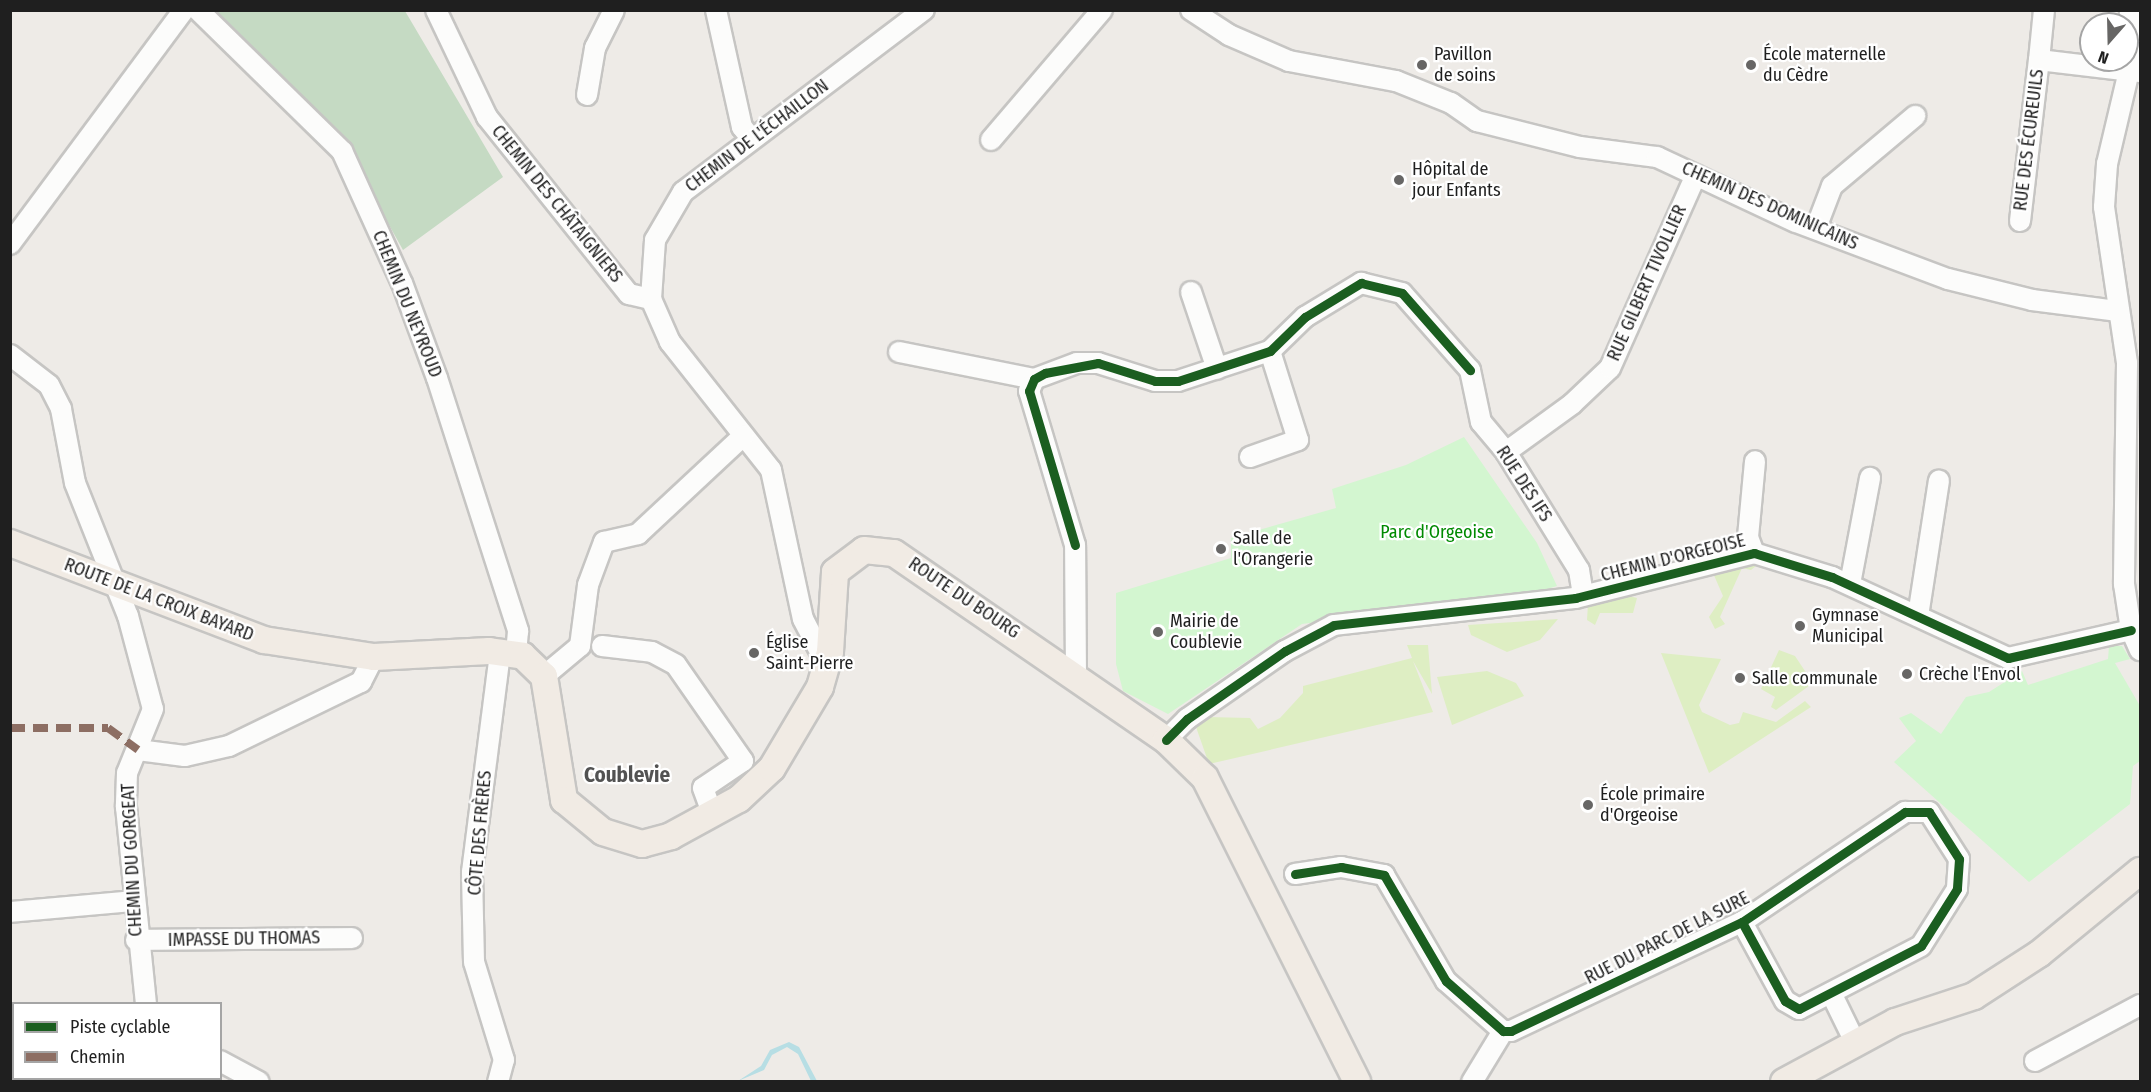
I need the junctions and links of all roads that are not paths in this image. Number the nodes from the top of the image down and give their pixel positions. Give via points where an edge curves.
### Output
1 (184, 10) edge
2 (198, 10) edge
3 (436, 10) edge
4 (614, 10) edge
5 (716, 10) edge
6 (924, 10) edge
7 (1102, 10) edge
8 (1191, 10) edge
9 (2044, 10) edge
10 (2039, 60) junction
11 (2079, 65) edge
12 (2135, 72) edge
13 (586, 95) dead end
14 (1915, 116) dead end
15 (751, 138) junction
16 (991, 140) dead end
17 (1696, 175) junction
18 (2020, 221) dead end
19 (1816, 228) junction
20 (10, 244) edge
21 (1191, 292) dead end
22 (651, 299) junction
23 (2118, 311) junction
24 (1269, 351) junction
25 (899, 352) dead end
26 (10, 355) edge
27 (1217, 369) junction
28 (1034, 379) junction
29 (743, 436) junction
30 (1506, 452) junction
31 (1250, 457) dead end
32 (1755, 460) dead end
33 (1870, 478) dead end
34 (1939, 481) dead end
35 (10, 543) edge
36 (1754, 553) junction
37 (115, 583) junction
38 (1850, 584) junction
39 (1583, 597) junction
40 (1918, 616) junction
41 (2131, 630) junction
42 (602, 646) dead end
43 (2140, 650) edge
44 (513, 653) junction
45 (374, 657) junction
46 (826, 665) junction
47 (544, 676) junction
48 (1076, 676) junction
49 (1166, 740) junction
50 (138, 750) junction
51 (712, 813) junction
52 (2140, 871) edge
53 (1295, 874) dead end
54 (134, 901) junction
55 (10, 912) edge
56 (1742, 922) junction
57 (352, 938) dead end
58 (136, 940) junction
59 (1831, 993) junction
60 (146, 1002) edge
61 (1321, 1003) junction
62 (2140, 1005) edge
63 (1503, 1031) junction
64 (1856, 1042) junction
65 (2035, 1061) dead end
66 (222, 1062) edge
67 (259, 1082) edge
68 (498, 1082) edge
69 (1358, 1082) edge
70 (1363, 1082) edge
71 (1472, 1082) edge
72 (1784, 1082) edge

1 - 20 street
2 - 44 street, CHEMIN DU NEYROUD via 342,151 402,283 437,378 518,631
3 - 22 street, CHEMIN DES CHÂTAIGNIERS via 487,117 629,294
4 - 13 street via 595,48
5 - 15 street via 742,127
6 - 15 street, CHEMIN DE L'ÉCHAILLON
7 - 16 street
8 - 17 street, CHEMIN DES DOMINICAINS via 1229,35 1289,61 1396,81 1451,103 1477,121 1596,150 1657,157
9 - 10 street, RUE DES ÉCUREUILS
10 - 11 street, RUE DES ÉCUREUILS
10 - 18 street, RUE DES ÉCUREUILS
12 - 23 street via 2106,164 2104,207
14 - 19 street via 1832,186
15 - 22 street, CHEMIN DE L'ÉCHAILLON via 671,206 655,240
17 - 19 street, CHEMIN DES DOMINICAINS
17 - 30 street, RUE GILBERT TIVOLLIER via 1610,368 1572,404
19 - 23 street, CHEMIN DES DOMINICAINS via 1977,287
21 - 27 street
22 - 29 street via 670,342
23 - 41 street via 2127,363 2123,548
24 - 27 street
24 - 30 street, RUE DES IFS via 1341,291 1378,283 1402,293 1470,370 1481,422
24 - 31 street via 1298,440
25 - 28 street
26 - 37 street, CHEMIN DU GORGEAT via 49,385 61,409 75,483
27 - 28 street via 1178,381 1155,381 1098,363 1077,363
28 - 48 street via 1029,391 1076,545
29 - 46 street via 771,470 803,619
29 - 47 street via 638,534 604,542 588,585 580,646
30 - 39 street, RUE DES IFS via 1579,570
32 - 36 street via 1748,537
33 - 38 street
34 - 40 street
35 - 37 main road, ROUTE DE LA CROIX BAYARD
36 - 38 street, CHEMIN D'ORGEOISE
36 - 39 street, CHEMIN D'ORGEOISE
37 - 45 main road, ROUTE DE LA CROIX BAYARD via 264,640
37 - 50 street, CHEMIN DU GORGEAT via 153,709
38 - 40 street, CHEMIN D'ORGEOISE
39 - 49 street, CHEMIN D'ORGEOISE via 1334,625 1285,651 1186,718
40 - 41 street, CHEMIN D'ORGEOISE via 2008,658
41 - 43 street
42 - 51 street via 652,652 676,665 743,761 703,788
44 - 45 main road, ROUTE DE LA CROIX BAYARD
44 - 47 main road
44 - 68 street, CÔTE DES FRÈRES via 472,872 474,962 504,1060
45 - 50 street via 361,682 229,746 185,756
46 - 48 main road, ROUTE DU BOURG via 835,572 853,553 879,549 914,562
46 - 51 main road, ROUTE DU BOURG via 804,719 772,768 739,799
47 - 51 main road, ROUTE DU BOURG via 553,710 560,786 571,810 585,822 642,844
48 - 49 main road, ROUTE DU BOURG
49 - 61 main road, ROUTE DU BOURG via 1218,796
50 - 54 street, CHEMIN DU GORGEAT via 127,773 126,807
52 - 64 main road via 2039,954 1974,996 1895,1022
53 - 63 street via 1341,867 1384,875 1446,981
54 - 55 street
54 - 58 street, CHEMIN DU GORGEAT
56 - 59 street via 1785,1001 1799,1009
56 - 59 street, RUE DU PARC DE LA SURE via 1880,824 1905,812 1929,812 1959,859 1957,890 1921,946
56 - 63 street, RUE DU PARC DE LA SURE
57 - 58 street, IMPASSE DU THOMAS
58 - 60 street, CHEMIN DU GORGEAT
59 - 64 street
61 - 69 main road, ROUTE DU BOURG
61 - 70 main road, ROUTE DU BOURG
62 - 65 street
63 - 71 street
64 - 72 main road
66 - 67 street

